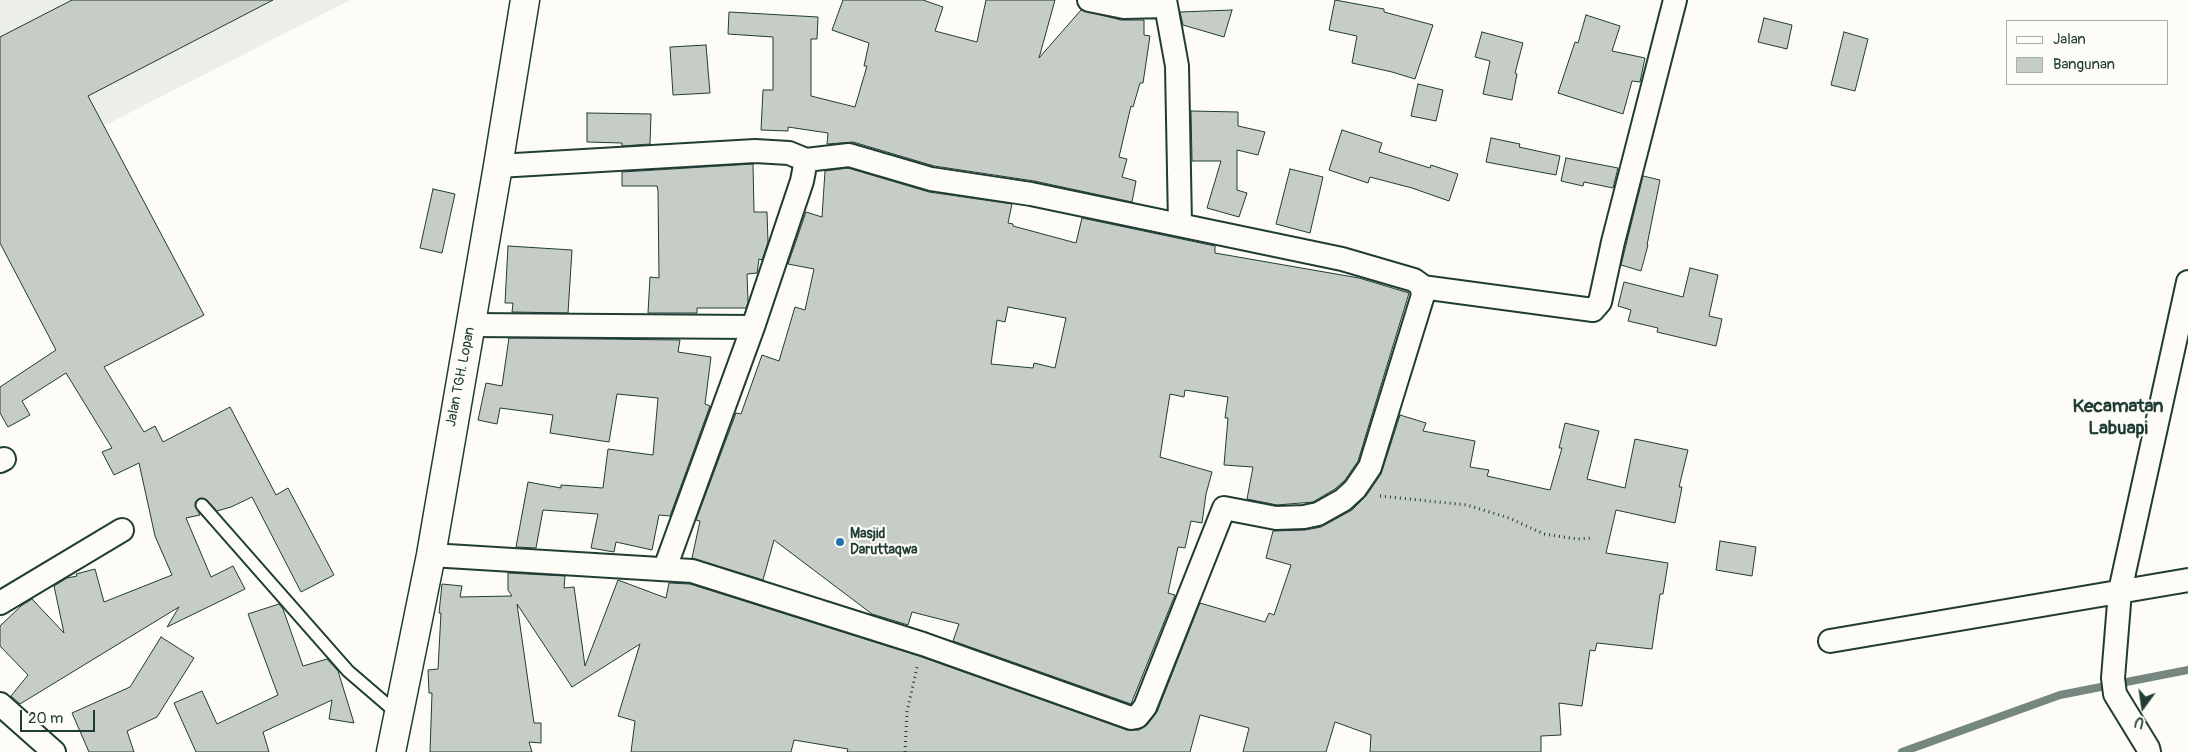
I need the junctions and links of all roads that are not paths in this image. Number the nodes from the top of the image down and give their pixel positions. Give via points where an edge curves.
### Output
1 (525, 0) edge
2 (1089, 0) edge
3 (1675, 0) edge
4 (1166, 3) edge
5 (806, 160) junction
6 (498, 166) junction
7 (1180, 224) junction
8 (2188, 282) edge
9 (1422, 287) junction
10 (471, 325) junction
11 (753, 327) junction
12 (202, 505) dead end
13 (122, 530) dead end
14 (431, 555) junction
15 (666, 568) junction
16 (2188, 580) edge
17 (2120, 591) junction
18 (0, 603) edge
19 (1830, 641) dead end
20 (0, 704) edge
21 (400, 715) junction
22 (54, 752) edge
23 (391, 752) edge
24 (2149, 752) edge

1 - 6 highway, Jalan TGH. Lopan
2 - 4 street via 1124,7
3 - 9 street via 1597,306 1593,310
4 - 7 street via 1177,66
5 - 6 street via 789,153 755,151
5 - 7 street via 849,155 931,179 1031,194
5 - 11 street via 802,181
6 - 10 highway, Jalan TGH. Lopan
7 - 9 street via 1342,259 1414,280
8 - 17 street
9 - 15 street via 1423,297 1370,467 1355,489 1331,508 1304,517 1276,518 1224,508 1145,707 1137,717 1131,718 922,644 692,571
10 - 11 street
10 - 14 highway, Jalan TGH. Lopan
11 - 15 street
12 - 21 lane via 348,671
13 - 18 street
14 - 15 street
14 - 21 highway, Jalan TGH. Lopan
16 - 17 street
17 - 19 street
17 - 24 street via 2114,686
20 - 22 street
21 - 23 highway, Jalan TGH. Lopan

